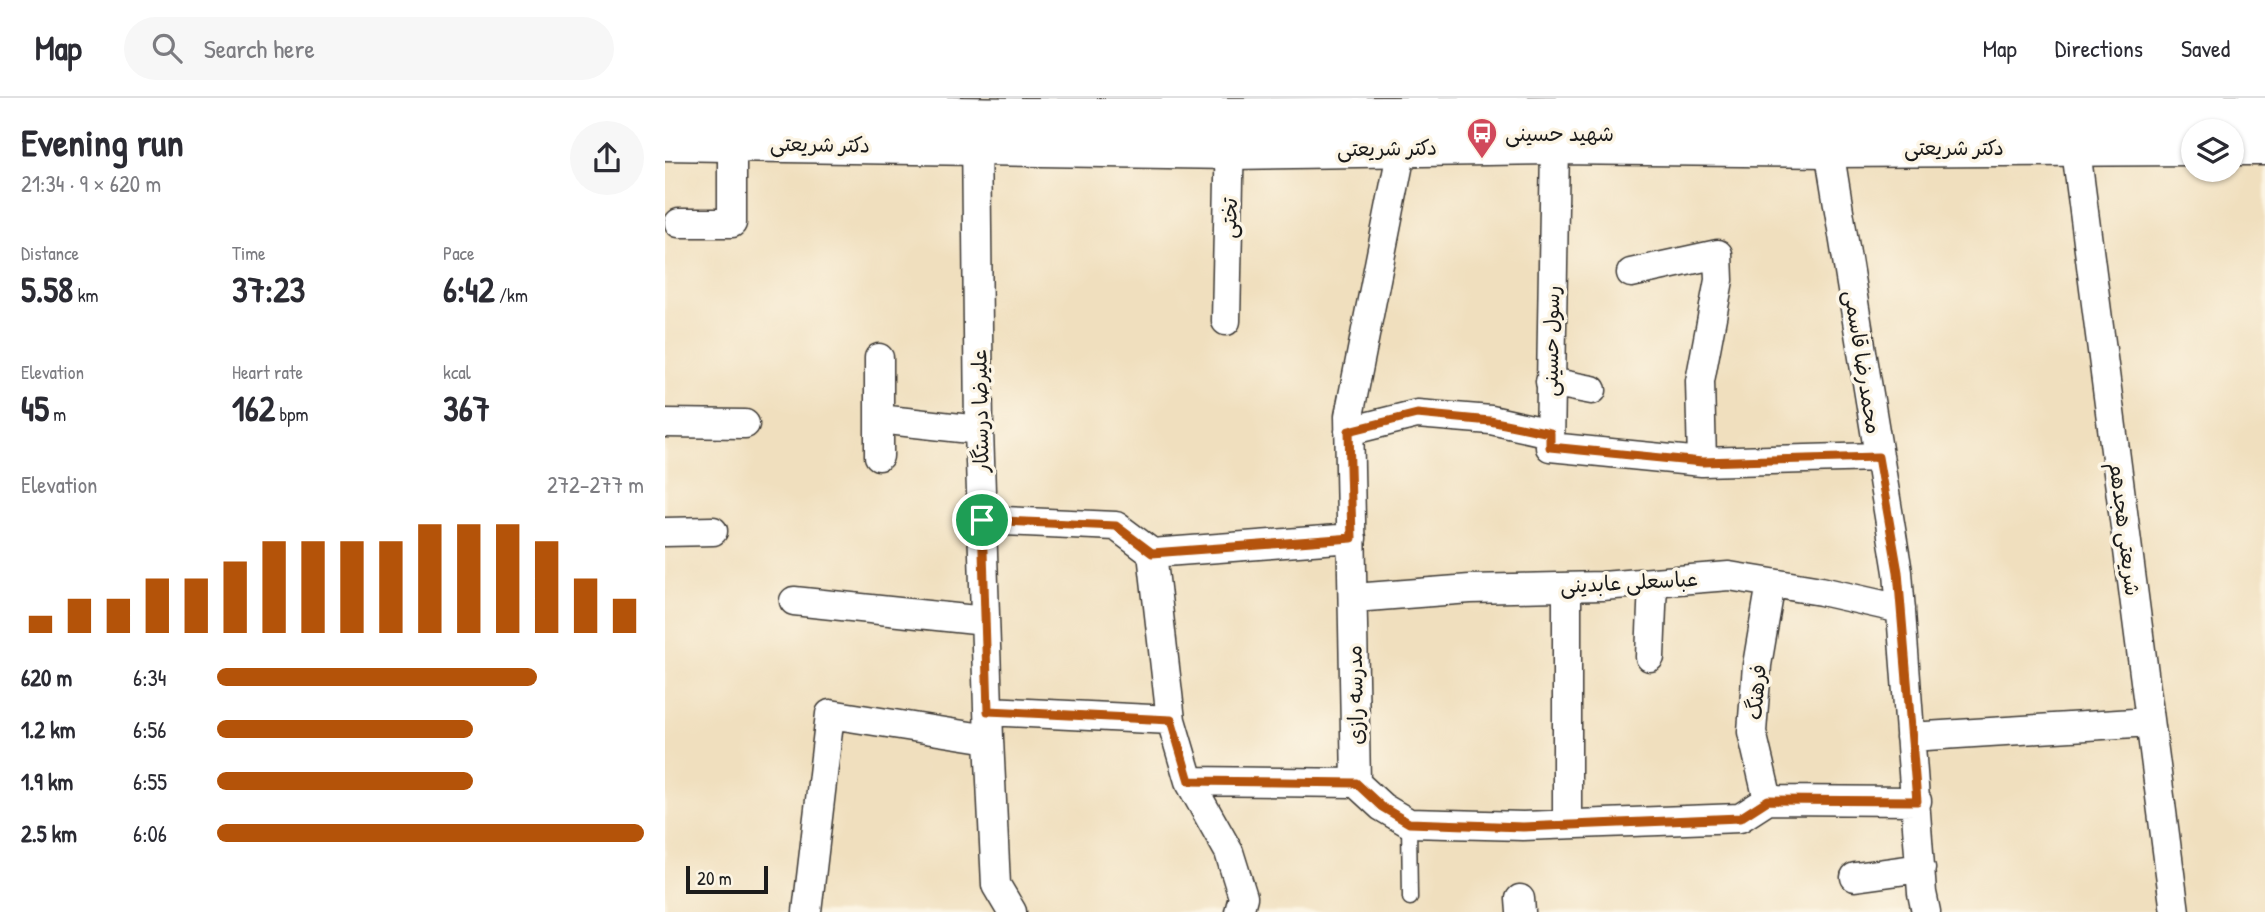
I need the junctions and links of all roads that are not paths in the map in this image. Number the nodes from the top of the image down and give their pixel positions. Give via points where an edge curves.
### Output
1 (665, 110) edge
2 (2265, 113) edge
3 (806, 118) edge
4 (2071, 119) edge
5 (1491, 120) edge
6 (1126, 121) edge
7 (732, 127) junction
8 (1553, 130) junction
9 (976, 131) junction
10 (1826, 131) junction
11 (1403, 132) junction
12 (1230, 133) junction
13 (665, 141) edge
14 (2181, 143) edge
15 (2244, 146) edge
16 (2265, 146) edge
17 (679, 223) dead end
18 (1631, 273) dead end
19 (1226, 321) dead end
20 (879, 358) dead end
21 (1550, 382) junction
22 (1592, 390) dead end
23 (879, 419) junction
24 (665, 423) edge
25 (744, 424) dead end
26 (979, 430) junction
27 (1349, 431) junction
28 (1550, 433) junction
29 (879, 456) dead end
30 (1878, 457) junction
31 (1702, 462) junction
32 (982, 520) junction
33 (713, 531) dead end
34 (665, 532) edge
35 (1352, 538) junction
36 (1152, 553) junction
37 (1653, 582) junction
38 (1771, 583) junction
39 (1567, 587) junction
40 (1354, 598) junction
41 (794, 601) dead end
42 (1901, 608) junction
43 (985, 621) junction
44 (1650, 657) dead end
45 (988, 711) junction
46 (1171, 720) junction
47 (2150, 722) junction
48 (1910, 737) junction
49 (989, 739) junction
50 (1189, 781) junction
51 (1356, 783) junction
52 (1768, 800) junction
53 (1917, 801) junction
54 (1409, 823) junction
55 (1567, 824) junction
56 (1921, 868) junction
57 (1855, 877) dead end
58 (1410, 898) dead end
59 (807, 912) edge
60 (1012, 912) edge
61 (1239, 912) edge
62 (1926, 912) edge
63 (2175, 912) edge

1 - 7 main road, دکتر شریعتی
2 - 4 main road, دکتر شریعتی
3 - 7 main road, دکتر شریعتی
3 - 9 main road, دکتر شریعتی
4 - 10 main road, دکتر شریعتی
4 - 14 main road, دکتر شریعتی
4 - 47 street, شریعتی هجدهم
5 - 8 main road, دکتر شریعتی
5 - 11 main road, دکتر شریعتی
6 - 9 main road, دکتر شریعتی
6 - 12 main road, دکتر شریعتی
7 - 13 main road, دکتر شریعتی
7 - 17 street via 732,223
8 - 10 main road, دکتر شریعتی
8 - 21 street, رسول حسینی
9 - 26 street, علیرضا درستگار
10 - 30 street, محمدرضا قاسمی
11 - 12 main road, دکتر شریعتی
11 - 27 street, مدرسه رازی
12 - 19 street, تختی
15 - 16 main road
18 - 31 street via 1718,254 1720,280 1700,381
20 - 23 street
21 - 22 street
21 - 28 street, رسول حسینی
23 - 26 street
23 - 29 street
24 - 25 street
26 - 32 street, علیرضا درستگار
27 - 28 street via 1417,414
27 - 35 street, مدرسه رازی
28 - 31 street via 1550,447
30 - 31 street
30 - 42 street, محمدرضا قاسمی
32 - 36 street via 1116,526
32 - 43 street, علیرضا درستگار
33 - 34 street
35 - 36 street
35 - 40 street, مدرسه رازی
36 - 46 street
37 - 38 street, عباسعلی عابدینی via 1729,576
37 - 39 street, عباسعلی عابدینی
37 - 44 street
38 - 42 street, عباسعلی عابدینی
38 - 52 street, فرهنگ via 1752,732
39 - 40 street, عباسعلی عابدینی
39 - 55 street
40 - 51 street, مدرسه رازی
41 - 43 street
42 - 48 street, محمدرضا قاسمی
43 - 45 street, علیرضا درستگار
45 - 46 street
45 - 49 street, علیرضا درستگار
46 - 50 street
47 - 48 street
47 - 63 street, شریعتی هجدهم
48 - 53 street, محمدرضا قاسمی
49 - 59 street via 830,714
49 - 60 street, علیرضا درستگار via 996,885
50 - 51 street
50 - 61 street via 1229,852 1243,897
51 - 54 street
52 - 53 street
52 - 55 street via 1740,818
53 - 56 street, محمدرضا قاسمی
54 - 55 street
54 - 58 lane
56 - 57 street
56 - 62 street, محمدرضا قاسمی

